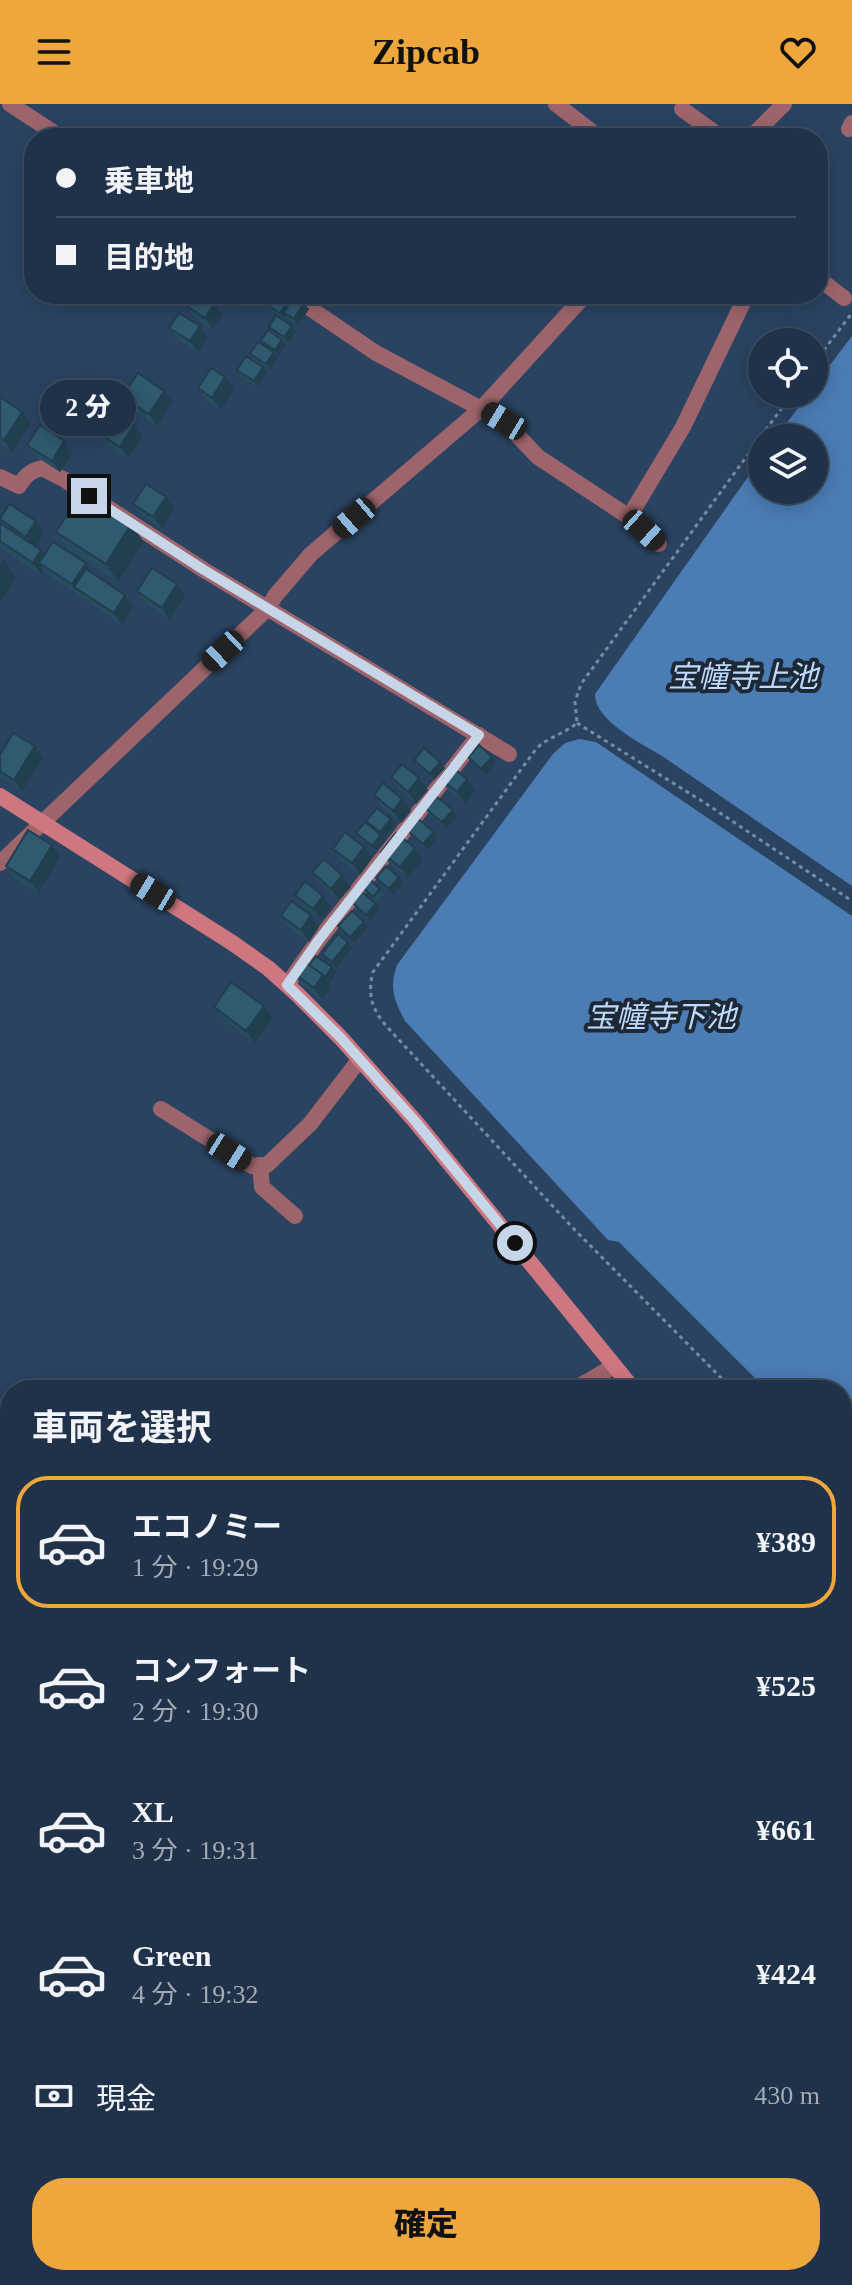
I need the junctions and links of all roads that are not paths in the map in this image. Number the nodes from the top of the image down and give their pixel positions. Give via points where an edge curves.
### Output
1 (10, 104) edge
2 (556, 104) edge
3 (784, 104) edge
4 (682, 109) dead end
5 (47, 128) edge
6 (587, 128) edge
7 (708, 128) edge
8 (760, 128) edge
9 (828, 287) edge
10 (304, 304) edge
11 (577, 304) edge
12 (742, 304) edge
13 (848, 306) edge
14 (482, 408) junction
15 (0, 477) edge
16 (629, 517) junction
17 (659, 544) dead end
18 (268, 608) junction
19 (479, 735) junction
20 (509, 754) dead end
21 (0, 796) edge
22 (42, 823) junction
23 (0, 863) edge
24 (287, 985) junction
25 (360, 1059) junction
26 (161, 1109) dead end
27 (260, 1165) junction
28 (295, 1216) dead end
29 (614, 1366) junction
30 (590, 1380) edge
31 (626, 1380) edge

1 - 5 street
2 - 6 street
3 - 8 street
4 - 7 street
9 - 13 street
10 - 14 street via 376,353
11 - 14 street
12 - 16 street via 683,427
14 - 16 street via 504,421 538,457
14 - 18 street via 311,554
15 - 18 street via 19,486 25,476 42,468
16 - 17 street
18 - 19 street
18 - 22 street
19 - 20 street
19 - 24 street
21 - 22 street
22 - 23 street
22 - 24 street via 231,942
24 - 25 street
25 - 27 street via 310,1124 267,1165
25 - 29 street
26 - 27 street via 252,1166
27 - 28 street via 262,1187
29 - 30 street
29 - 31 street

